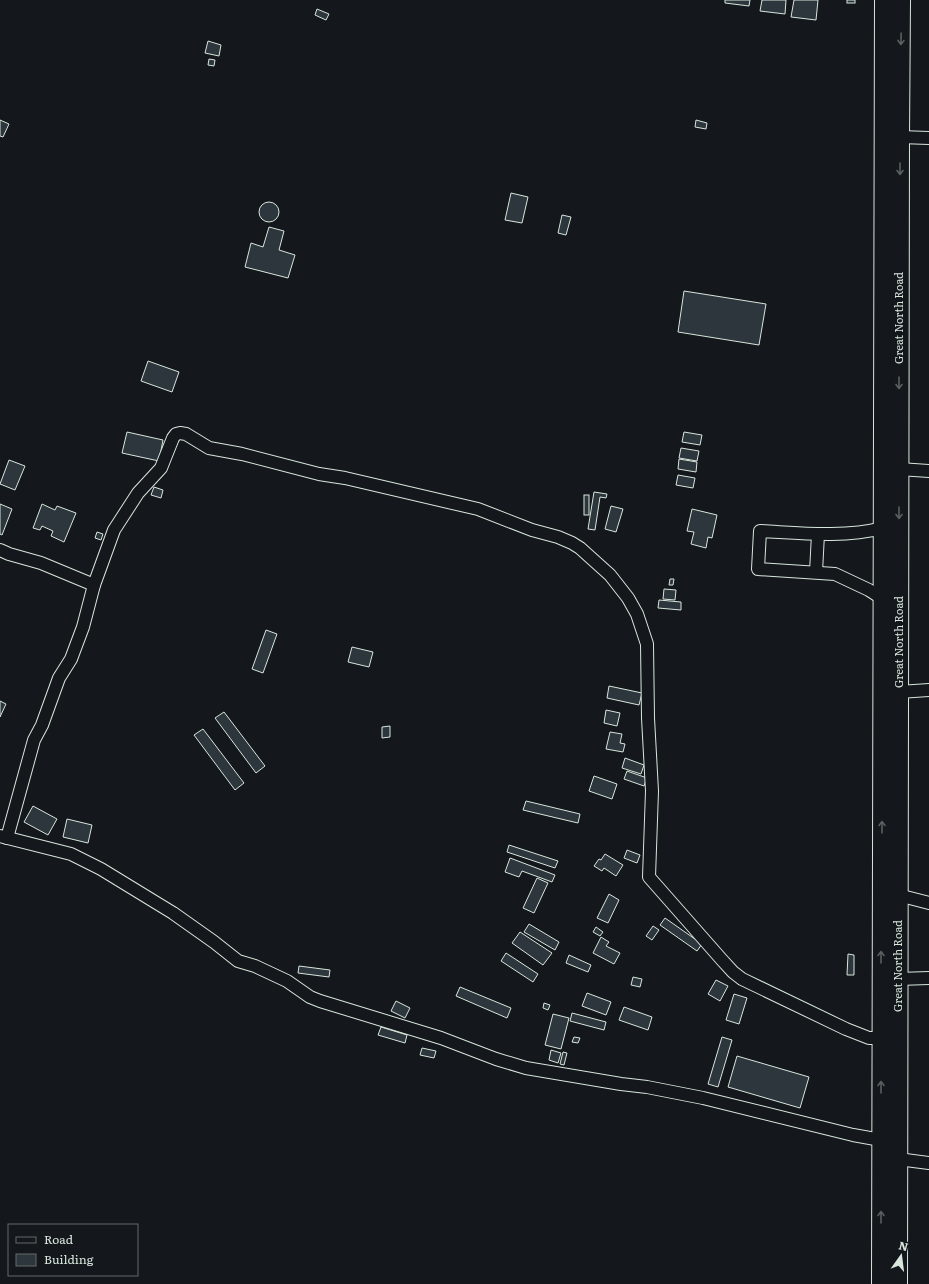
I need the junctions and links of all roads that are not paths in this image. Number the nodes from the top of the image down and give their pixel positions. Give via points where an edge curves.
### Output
1 (884, 0) edge
2 (902, 0) edge
3 (900, 137) junction
4 (929, 138) edge
5 (899, 469) junction
6 (929, 471) edge
7 (883, 528) junction
8 (818, 534) junction
9 (0, 550) edge
10 (816, 572) junction
11 (94, 585) junction
12 (883, 599) junction
13 (929, 690) edge
14 (890, 694) junction
15 (3, 837) edge
16 (898, 895) junction
17 (929, 903) edge
18 (929, 978) edge
19 (898, 980) junction
20 (881, 1038) junction
21 (881, 1140) junction
22 (898, 1158) junction
23 (929, 1163) edge
24 (881, 1284) edge
25 (898, 1284) edge

1 - 7 highway, Great North Road
2 -> 3 highway, Great North Road
3 - 4 street
3 -> 5 highway, Great North Road
5 - 6 street
5 -> 14 highway, Great North Road
7 - 8 street
7 - 12 highway, Great North Road
8 - 10 street
8 - 10 street via 760,531 759,538 758,569
9 - 11 street via 41,563
10 - 12 street via 835,574
11 - 15 street via 83,627 71,659 59,678 32,747
11 - 20 street via 114,530 138,493 161,468 173,438 180,433 209,448 478,509 572,543 599,564 618,584 637,614 647,644 652,791 649,877 742,979 846,1029 869,1038
12 - 14 highway, Great North Road
13 - 14 street
14 - 16 highway, Great North Road
20 -> 14 highway, Great North Road
15 - 21 street via 71,854 101,869 173,913 238,961 286,981 320,1001 441,1038 526,1068 703,1098
16 - 17 street
16 - 19 highway, Great North Road
18 - 19 street
19 - 22 highway, Great North Road
21 -> 20 highway, Great North Road
24 -> 21 highway, Great North Road
22 - 23 street
22 - 25 highway, Great North Road

